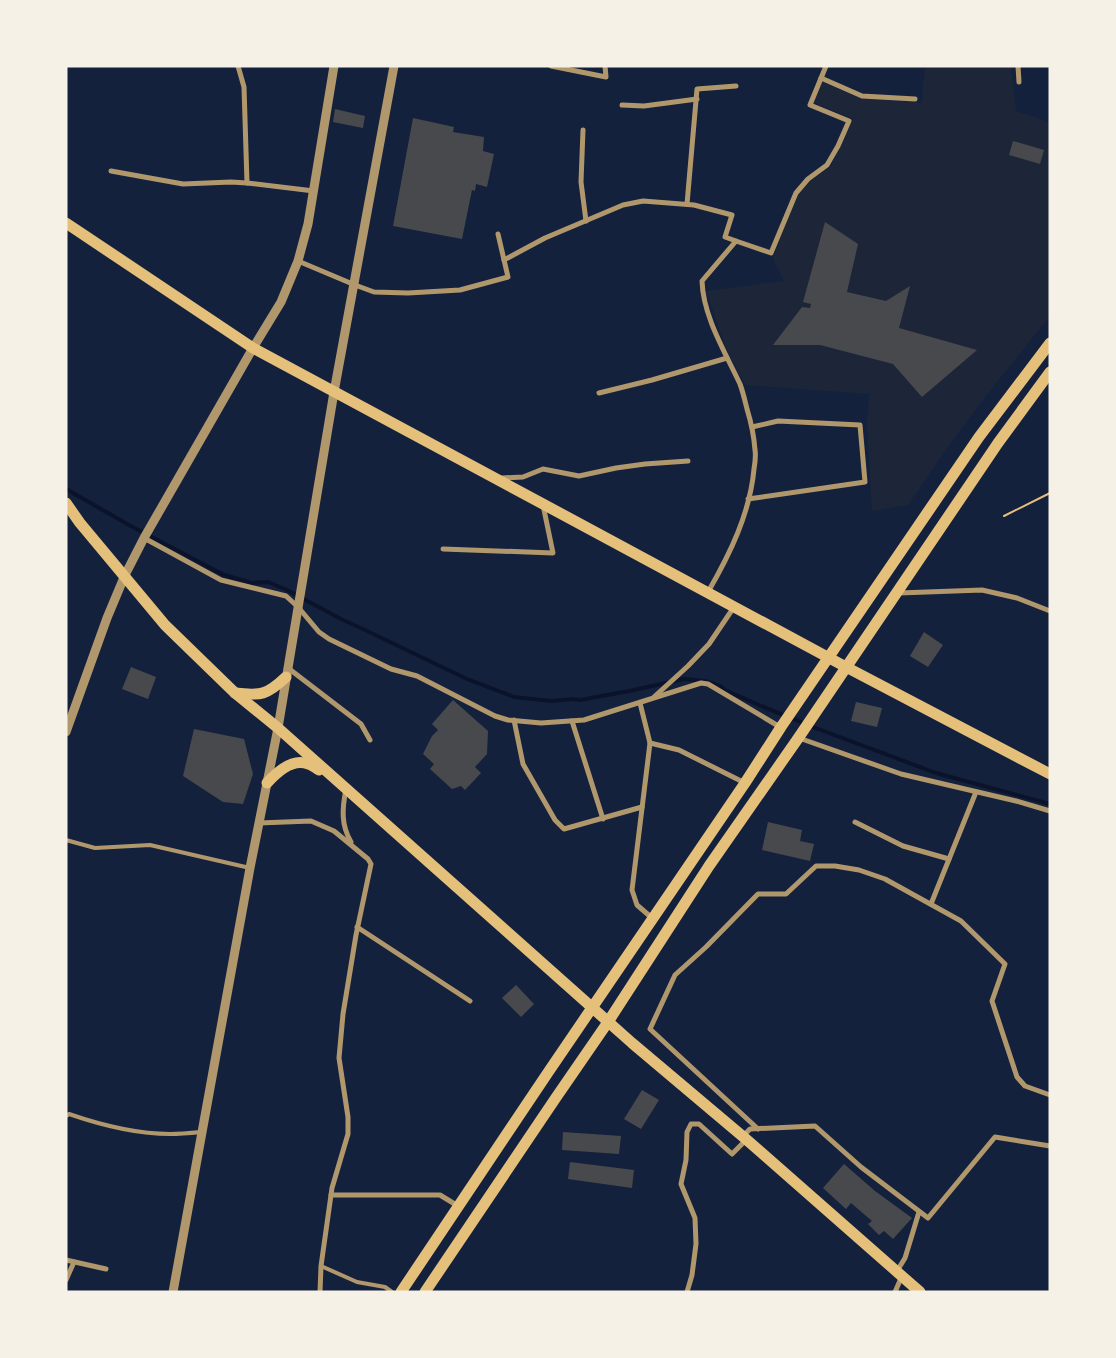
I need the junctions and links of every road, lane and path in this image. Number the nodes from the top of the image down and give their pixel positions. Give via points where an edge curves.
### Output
1 (238, 66) edge
2 (334, 66) edge
3 (394, 66) edge
4 (551, 66) edge
5 (606, 66) edge
6 (826, 66) edge
7 (1018, 66) edge
8 (821, 78) junction
9 (1019, 82) dead end
10 (736, 86) dead end
11 (697, 99) junction
12 (914, 99) dead end
13 (622, 105) dead end
14 (584, 130) dead end
15 (111, 171) dead end
16 (247, 183) junction
17 (314, 191) junction
18 (687, 204) junction
19 (586, 221) junction
20 (66, 223) edge
21 (498, 234) dead end
22 (736, 240) junction
23 (504, 260) junction
24 (298, 261) junction
25 (354, 285) junction
26 (1050, 343) edge
27 (253, 348) junction
28 (727, 358) junction
29 (1050, 372) edge
30 (334, 392) junction
31 (599, 393) dead end
32 (752, 427) junction
33 (688, 461) dead end
34 (494, 478) junction
35 (1050, 493) edge
36 (748, 499) junction
37 (66, 503) edge
38 (543, 504) junction
39 (1004, 516) dead end
40 (144, 538) junction
41 (442, 549) dead end
42 (125, 575) junction
43 (708, 592) junction
44 (896, 594) junction
45 (734, 606) junction
46 (298, 607) junction
47 (1050, 611) edge
48 (829, 658) junction
49 (846, 667) junction
50 (287, 672) junction
51 (235, 693) junction
52 (652, 699) junction
53 (640, 703) junction
54 (514, 720) junction
55 (572, 721) junction
56 (781, 727) junction
57 (278, 728) junction
58 (66, 732) edge
59 (799, 738) junction
60 (370, 740) dead end
61 (650, 743) junction
62 (1050, 774) edge
63 (336, 780) junction
64 (267, 783) junction
65 (745, 783) junction
66 (346, 789) junction
67 (976, 792) junction
68 (642, 808) junction
69 (1050, 811) edge
70 (603, 818) junction
71 (855, 822) dead end
72 (260, 823) junction
73 (66, 840) edge
74 (354, 847) junction
75 (949, 858) junction
76 (250, 868) junction
77 (931, 904) junction
78 (653, 918) junction
79 (358, 927) junction
80 (470, 1001) dead end
81 (592, 1007) junction
82 (608, 1022) junction
83 (1050, 1095) edge
84 (66, 1116) edge
85 (758, 1129) junction
86 (202, 1132) junction
87 (745, 1138) junction
88 (1050, 1146) edge
89 (331, 1195) junction
90 (458, 1206) junction
91 (920, 1212) junction
92 (66, 1260) edge
93 (74, 1262) junction
94 (321, 1266) junction
95 (106, 1269) dead end
96 (900, 1274) junction
97 (66, 1280) edge
98 (427, 1291) edge
99 (173, 1292) edge
100 (320, 1292) edge
101 (392, 1292) edge
102 (401, 1292) edge
103 (687, 1292) edge
104 (895, 1292) edge
105 (920, 1292) edge

1 - 16 street via 244,87
2 - 17 street
3 - 25 street
4 - 5 street via 606,77
6 - 8 street
7 - 9 street
8 - 12 street via 862,96
8 - 22 street via 810,106 849,121 838,146 827,165 796,193 771,253
10 - 11 street via 698,89
11 - 13 street via 644,106
11 - 18 street
14 - 19 street via 580,182
15 - 16 street via 184,184
16 - 17 street
17 - 24 street
18 - 19 street via 643,201 623,205
18 - 22 street via 732,214 726,237
19 - 23 street
20 - 27 main road
21 - 23 street
22 - 28 street via 702,281 708,313
23 - 25 street via 508,277 460,290 374,292
24 - 25 street
24 - 27 street via 282,302
25 - 30 street
26 - 48 main road via 979,437
27 - 30 main road
27 - 40 street
28 - 31 street
28 - 32 street via 741,386
29 - 44 main road
30 - 34 main road
30 - 46 street
32 - 36 street via 756,452 753,485
32 - 36 street via 778,422 860,425 865,482
33 - 34 street via 645,464 579,476 543,470 523,478
34 - 38 main road
35 - 39 path
36 - 43 street via 739,531
37 - 42 main road
38 - 41 street via 553,553
38 - 43 main road
40 - 42 street
40 - 46 street via 221,580 286,596
42 - 51 main road via 165,625
42 - 58 street
43 - 45 main road
44 - 47 street via 982,590 1017,598
44 - 49 main road
45 - 48 main road
45 - 52 street via 709,644
46 - 50 street
46 - 54 street via 329,639 391,669 417,676 495,716
48 - 49 main road
48 - 56 main road
49 - 59 main road
49 - 62 main road
50 - 51 main road via 272,690 254,695
50 - 57 street
50 - 60 street via 361,724
51 - 57 main road
52 - 53 street
52 - 56 street via 701,683 708,684
53 - 55 street
53 - 61 street
54 - 55 street via 541,723
54 - 70 street via 523,764 564,830
55 - 70 street
56 - 65 main road
57 - 63 main road
57 - 64 street
59 - 67 street via 901,774
59 - 82 main road via 709,866
61 - 65 street via 679,750
61 - 68 street
63 - 64 main road via 307,763 284,768
63 - 66 main road
64 - 72 street
65 - 78 main road
66 - 74 street via 343,821
66 - 81 main road
67 - 69 street
67 - 75 street
68 - 70 street
68 - 78 street via 632,890 637,905
71 - 75 street via 903,846
72 - 74 street via 311,821 334,831
72 - 76 street
73 - 76 lane via 96,848 150,845
74 - 79 street via 371,864
75 - 77 street
76 - 86 street
77 - 83 street via 962,921 1005,964 992,1001 1017,1077 1025,1086
77 - 85 street via 885,879 859,870 816,866 786,894 758,894 675,975 650,1029
78 - 81 main road
79 - 80 street
79 - 89 street via 339,1058 348,1134
81 - 82 main road
81 - 90 main road
82 - 87 main road
82 - 98 main road
84 - 86 lane via 69,1114 142,1132
85 - 87 street via 750,1129
85 - 91 street via 815,1126 861,1168
86 - 99 street
87 - 96 main road
87 - 103 street via 732,1154 699,1124 690,1124 686,1132 686,1160 681,1184 695,1218 696,1244
88 - 91 street via 995,1137 928,1218
89 - 90 street via 440,1196
89 - 94 street
90 - 102 main road
91 - 96 street
92 - 93 street
93 - 95 street
93 - 97 street
94 - 100 street
94 - 101 lane via 357,1282
96 - 104 street
96 - 105 main road

